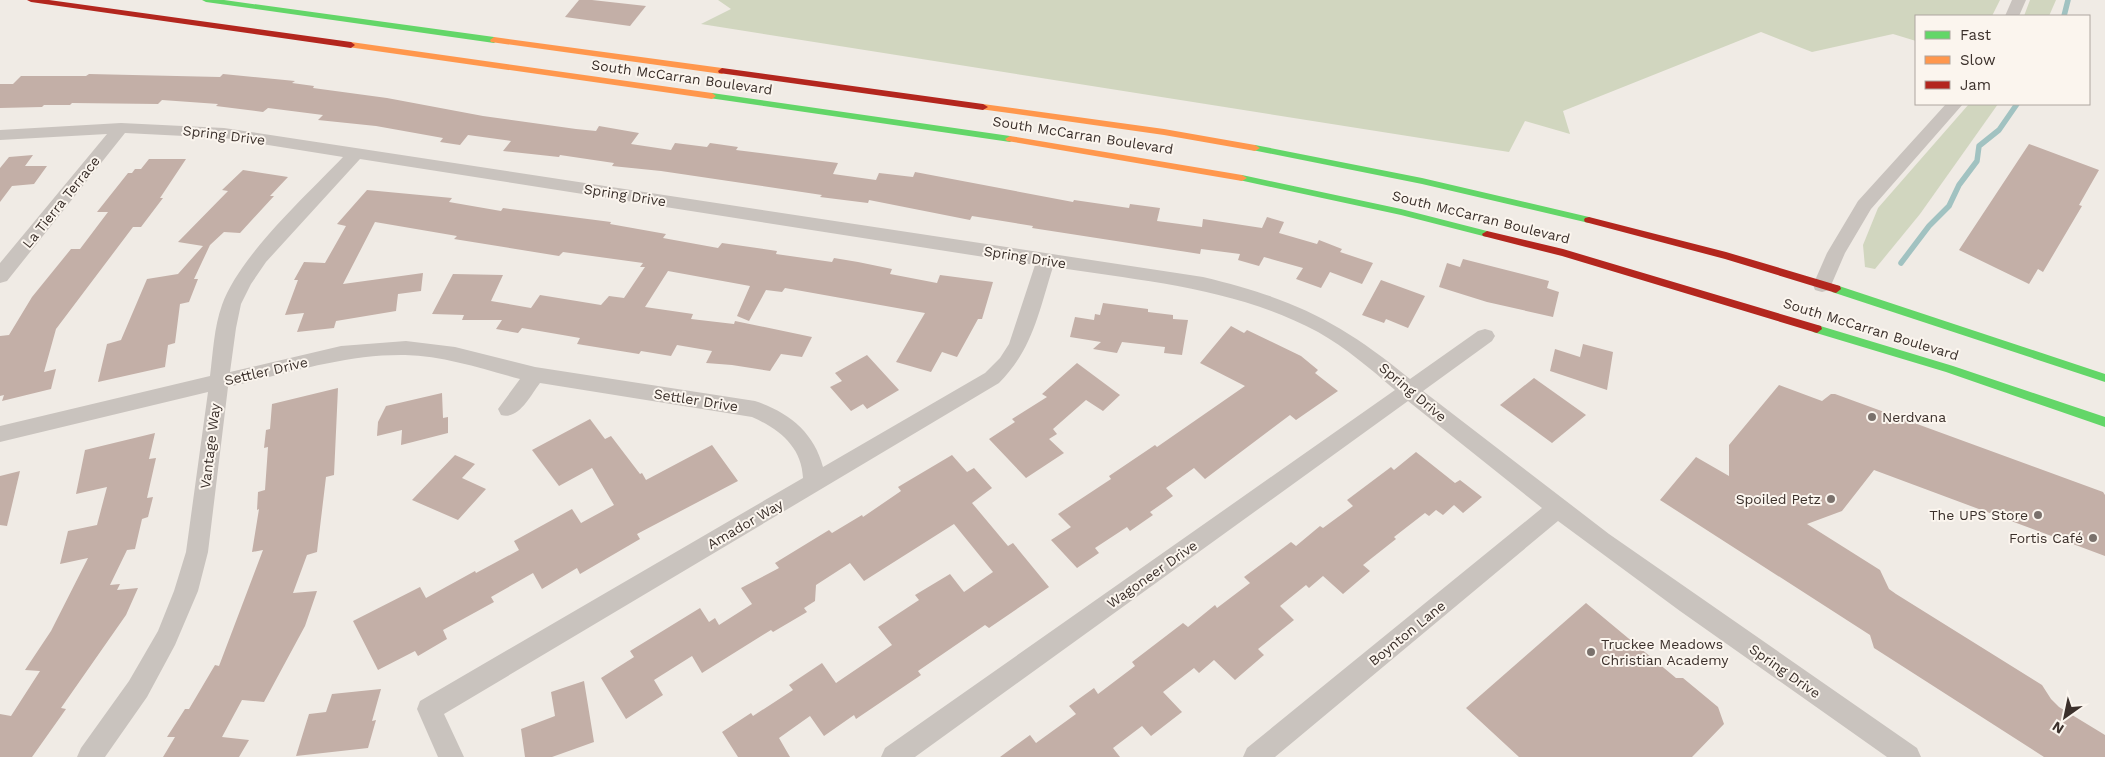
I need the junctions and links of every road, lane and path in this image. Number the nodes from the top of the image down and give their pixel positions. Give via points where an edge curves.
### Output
1 (31, 0) edge
2 (206, 0) edge
3 (2019, 0) edge
4 (2012, 15) edge
5 (1953, 105) edge
6 (122, 128) junction
7 (0, 135) edge
8 (356, 153) junction
9 (1046, 260) junction
10 (0, 276) edge
11 (1822, 285) junction
12 (1485, 336) dead end
13 (534, 375) junction
14 (2105, 378) edge
15 (219, 382) junction
16 (1409, 390) junction
17 (508, 409) dead end
18 (2102, 421) edge
19 (0, 434) edge
20 (814, 484) junction
21 (1558, 508) junction
22 (90, 757) edge
23 (451, 757) edge
24 (894, 757) edge
25 (1256, 757) edge
26 (1908, 757) edge

1 - 18 main road, South McCarran Boulevard via 1006,138 1233,176 1393,210 1563,253 1949,369
2 - 11 main road, South McCarran Boulevard via 1164,132 1351,165 1483,193 1611,225
3 - 4 street
5 - 11 street via 1864,206
6 - 7 street, Spring Drive
6 - 8 street, Spring Drive via 224,133
6 - 10 street, La Tierra Terrace
8 - 9 street, Spring Drive
8 - 15 street, Vantage Way via 260,257 243,282 232,304 226,328
9 - 16 street, Spring Drive via 1203,284 1280,306 1348,341
9 - 20 street, Amador Way via 1018,346 992,378
11 - 14 main road, South McCarran Boulevard
12 - 16 street, Wagoneer Drive
13 - 15 street, Settler Drive via 408,348 341,353
13 - 17 street
13 - 20 street, Settler Drive via 755,409 791,428 803,442 811,458
15 - 19 street, Settler Drive
15 - 22 street, Vantage Way via 197,552 186,591 167,637 138,689
16 - 21 street, Spring Drive
16 - 24 street, Wagoneer Drive
20 - 23 street, Amador Way via 429,709
21 - 25 street, Boynton Lane
21 - 26 street, Spring Drive

